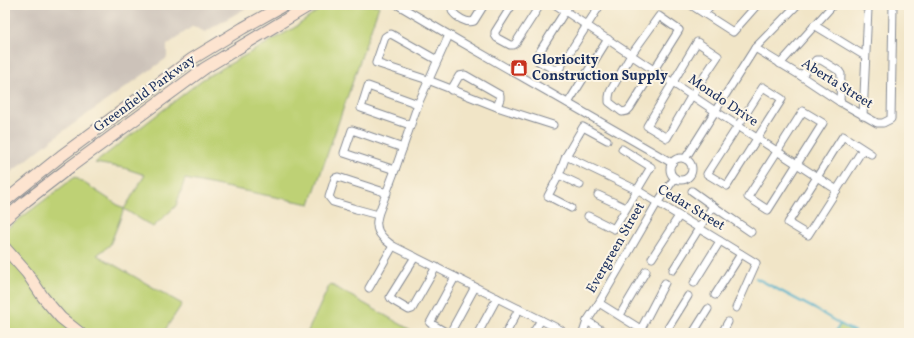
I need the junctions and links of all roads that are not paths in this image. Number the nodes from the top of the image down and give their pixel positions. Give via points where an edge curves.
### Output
1 (284, 5) edge
2 (310, 5) edge
3 (398, 5) edge
4 (455, 5) edge
5 (484, 5) edge
6 (512, 5) edge
7 (540, 5) edge
8 (556, 5) edge
9 (600, 5) edge
10 (692, 5) edge
11 (711, 5) edge
12 (757, 5) edge
13 (797, 5) edge
14 (833, 5) edge
15 (862, 5) edge
16 (893, 5) edge
17 (567, 8) edge
18 (274, 11) junction
19 (704, 13) junction
20 (280, 22) junction
21 (587, 25) junction
22 (814, 25) junction
23 (449, 35) junction
24 (608, 40) junction
25 (755, 48) junction
26 (632, 55) junction
27 (865, 56) junction
28 (437, 60) junction
29 (780, 64) junction
30 (654, 70) junction
31 (801, 76) junction
32 (428, 80) junction
33 (673, 83) junction
34 (451, 90) junction
35 (692, 95) junction
36 (840, 102) junction
37 (568, 103) junction
38 (418, 104) junction
39 (497, 107) junction
40 (715, 111) junction
41 (863, 116) junction
42 (553, 124) dead end
43 (410, 126) junction
44 (738, 126) junction
45 (757, 139) junction
46 (607, 140) dead end
47 (403, 148) junction
48 (622, 149) dead end
49 (863, 149) junction
50 (777, 152) junction
51 (871, 154) dead end
52 (566, 156) junction
53 (685, 159) junction
54 (672, 163) junction
55 (797, 164) junction
56 (395, 170) junction
57 (559, 175) junction
58 (817, 177) junction
59 (675, 178) junction
60 (580, 186) dead end
61 (637, 190) junction
62 (837, 190) junction
63 (692, 191) dead end
64 (387, 193) junction
65 (598, 195) dead end
66 (5, 201) edge
67 (657, 203) junction
68 (713, 206) junction
69 (571, 208) dead end
70 (626, 208) junction
71 (378, 215) junction
72 (588, 216) dead end
73 (679, 216) junction
74 (5, 219) edge
75 (699, 228) junction
76 (751, 232) dead end
77 (720, 241) junction
78 (393, 246) junction
79 (5, 248) edge
80 (741, 254) junction
81 (415, 257) junction
82 (652, 258) dead end
83 (5, 259) edge
84 (436, 267) junction
85 (673, 270) dead end
86 (646, 271) dead end
87 (455, 277) junction
88 (694, 282) dead end
89 (665, 283) dead end
90 (475, 287) junction
91 (369, 288) dead end
92 (715, 295) dead end
93 (688, 296) dead end
94 (497, 298) junction
95 (599, 303) junction
96 (736, 308) dead end
97 (519, 309) junction
98 (708, 309) dead end
99 (620, 315) junction
100 (541, 320) junction
101 (588, 321) junction
102 (728, 322) dead end
103 (644, 331) edge
104 (70, 333) edge
105 (80, 333) edge
106 (447, 333) edge
107 (450, 333) edge
108 (478, 333) edge
109 (506, 333) edge
110 (533, 333) edge
111 (561, 333) edge
112 (583, 333) edge
113 (606, 333) edge
114 (665, 333) edge
115 (693, 333) edge
116 (722, 333) edge

1 - 18 main road, Greenfield Parkway
2 - 20 main road, Greenfield Parkway
3 - 23 street
4 - 5 street via 452,12 471,23
6 - 7 street via 495,32 497,38 510,45 515,44
8 - 17 street, Mondo Drive
9 - 21 street
10 - 19 street
11 - 19 street
12 - 19 street via 733,32
13 - 25 street
14 - 22 street
15 - 27 street via 868,9
16 - 41 street, Aberta Street via 891,119 877,123
17 - 21 street, Mondo Drive
17 - 21 street via 537,56 538,60 553,69 559,68
18 - 20 main road
18 - 66 main road, Greenfield Parkway via 192,59
20 - 74 main road, Greenfield Parkway via 192,77 70,166
21 - 24 street, Mondo Drive
22 - 27 street
22 - 29 street
23 - 28 street
23 - 37 street
24 - 26 street, Mondo Drive
24 - 37 street
25 - 29 street, Aberta Street
25 - 40 street
26 - 30 street, Mondo Drive
26 - 30 street via 660,16 679,30
26 - 30 street via 609,97 610,102 622,112 630,108
27 - 41 street
28 - 32 street
28 - 32 street via 390,34 385,37 376,63
29 - 31 street, Aberta Street
30 - 33 street, Mondo Drive
31 - 36 street, Aberta Street
31 - 36 street via 818,59 839,71
32 - 34 street
32 - 38 street
33 - 35 street, Mondo Drive
33 - 35 street via 697,42 718,56
33 - 35 street via 646,126 667,138
34 - 39 street
34 - 39 street via 459,76 465,75 500,95
35 - 40 street, Mondo Drive
36 - 41 street, Aberta Street
37 - 54 street
38 - 43 street
38 - 43 street via 368,86 361,108
39 - 42 street
40 - 44 street, Mondo Drive
40 - 53 street
43 - 47 street
44 - 45 street, Mondo Drive
44 - 45 street via 763,87 782,99
44 - 45 street via 707,174 727,186
45 - 50 street, Mondo Drive
46 - 52 street via 583,127
47 - 56 street
47 - 56 street via 352,130 344,153
48 - 61 street via 651,167
49 - 51 street
49 - 58 street via 843,136
49 - 62 street
50 - 55 street, Mondo Drive
50 - 55 street via 803,111 823,123
50 - 55 street via 748,198 768,210
52 - 57 street
52 - 61 street, Cedar Street
53 - 54 street via 679,158
53 - 59 street via 692,167 690,174 685,179
54 - 59 street via 670,169
55 - 58 street, Mondo Drive
56 - 64 street
57 - 60 street
57 - 69 street via 548,196
58 - 62 street, Mondo Drive
58 - 62 street via 788,223 808,235
59 - 67 street, Evergreen Street
61 - 67 street, Cedar Street
61 - 70 street
63 - 68 street
64 - 71 street
64 - 71 street via 335,178 329,197 333,202
65 - 70 street
67 - 73 street, Cedar Street
67 - 95 street, Evergreen Street
68 - 75 street
68 - 76 street
70 - 72 street via 614,230
71 - 78 street via 376,226 385,240
73 - 75 street, Cedar Street
73 - 82 street
75 - 77 street, Cedar Street
75 - 85 street
77 - 80 street, Cedar Street
77 - 88 street
78 - 81 street
78 - 91 street
79 - 105 main road via 61,318
80 - 92 street
80 - 96 street, Cedar Street via 756,263
81 - 84 street
81 - 84 street via 390,297 409,310 412,309
83 - 104 main road via 58,324
84 - 87 street
86 - 99 street
87 - 90 street
87 - 106 street via 430,323
89 - 103 street
90 - 94 street
90 - 107 street
93 - 114 street
94 - 97 street
94 - 108 street
95 - 99 street
95 - 101 street, Evergreen Street
97 - 100 street
97 - 109 street
98 - 115 street
99 - 103 street
100 - 110 street
100 - 111 street via 561,330
101 - 112 street, Evergreen Street
101 - 113 street
102 - 116 street

